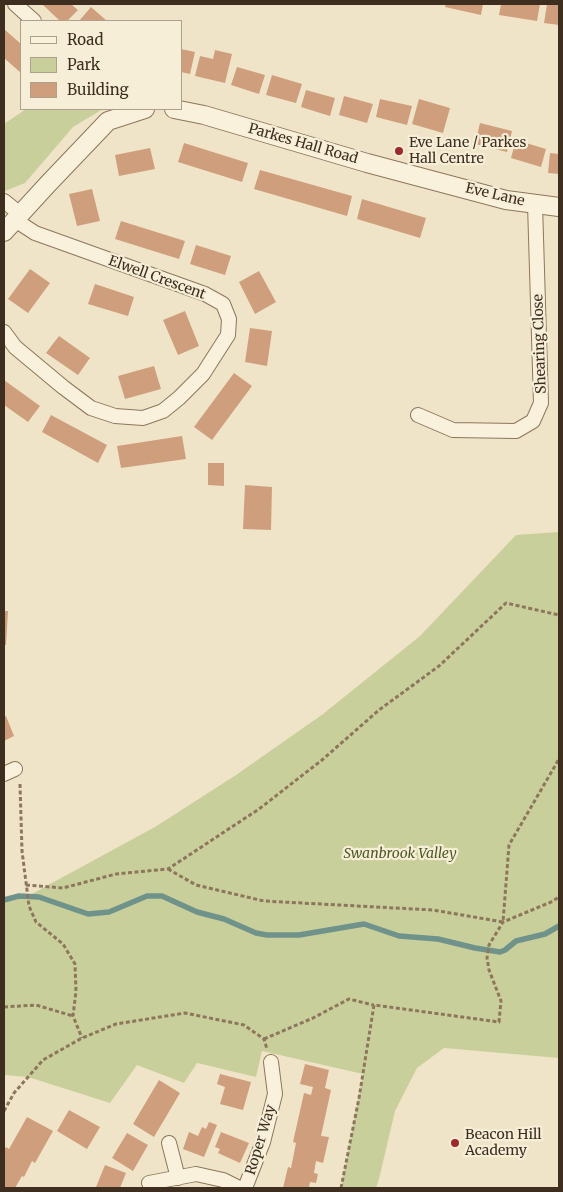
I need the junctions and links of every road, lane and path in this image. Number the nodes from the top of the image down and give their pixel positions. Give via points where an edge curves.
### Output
1 (15, 4) edge
2 (33, 20) edge
3 (142, 110) edge
4 (179, 110) edge
5 (432, 180) joint
6 (4, 201) edge
7 (535, 204) junction
8 (559, 207) edge
9 (13, 222) edge
10 (4, 332) edge
11 (418, 415) dead end
12 (559, 615) edge
13 (559, 759) edge
14 (9, 772) edge
15 (168, 869) junction
16 (26, 885) junction
17 (559, 897) edge
18 (503, 922) junction
19 (374, 1005) junction
20 (4, 1007) edge
21 (73, 1016) junction
22 (82, 1038) junction
23 (264, 1039) junction
24 (271, 1062) joint
25 (4, 1111) edge
26 (169, 1143) dead end
27 (178, 1178) junction
28 (149, 1183) dead end
29 (239, 1188) edge
30 (246, 1188) edge
31 (341, 1188) edge

1 - 2 street
3 - 9 street via 108,121
4 - 5 street, Parkes Hall Road
5 - 7 street, Eve Lane via 506,200
6 - 9 street
7 - 8 street, Eve Lane
7 - 11 street, Shearing Close via 541,403 533,421 516,431 453,430
9 - 10 street, Elwell Crescent via 35,233 205,294 223,304 229,319 228,335 203,374 179,398 163,411 143,418 115,416 91,408 15,347
12 - 15 path via 506,603 440,666 379,710 322,760 259,809
13 - 18 path via 509,845
14 - 16 path via 20,776
15 - 16 path via 116,874 64,888
15 - 18 path via 196,885 264,901 432,910
16 - 21 path via 29,906 36,922 63,944 75,964
17 - 18 path
18 - 19 path via 489,944 488,958 489,970 501,1001 499,1022
19 - 23 path via 349,999
19 - 31 path
20 - 21 path via 36,1005
21 - 22 path
22 - 23 path via 116,1024 186,1013 244,1025
22 - 25 path via 43,1060 14,1093
23 - 24 path
24 - 30 street, Roper Way via 274,1094 264,1142
26 - 27 street
27 - 28 street
27 - 29 street via 196,1174 223,1180

